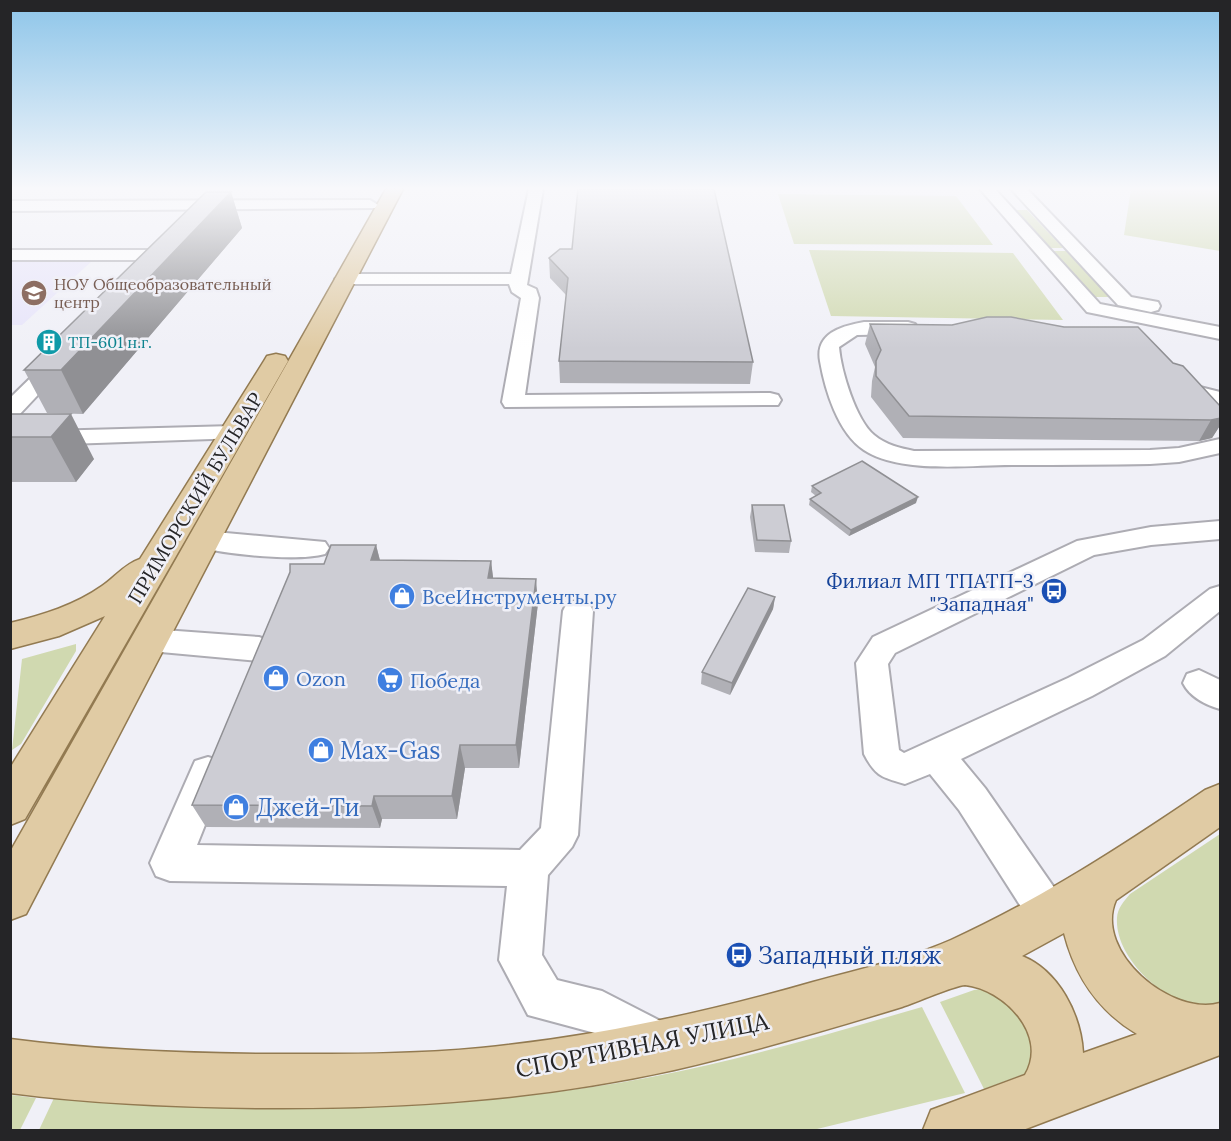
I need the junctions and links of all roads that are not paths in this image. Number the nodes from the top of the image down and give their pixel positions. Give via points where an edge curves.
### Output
1 (352, 242) edge
2 (360, 242) edge
3 (526, 242) edge
4 (1035, 242) edge
5 (1069, 242) edge
6 (10, 255) edge
7 (149, 270) edge
8 (344, 279) junction
9 (519, 279) junction
10 (1221, 321) edge
11 (933, 328) edge
12 (1085, 328) edge
13 (1221, 333) edge
14 (1129, 336) edge
15 (71, 349) edge
16 (1176, 375) edge
17 (1192, 392) junction
18 (1221, 399) edge
19 (770, 400) dead end
20 (10, 411) edge
21 (1221, 424) edge
22 (233, 434) junction
23 (10, 439) edge
24 (1221, 446) edge
25 (1221, 530) edge
26 (188, 539) junction
27 (315, 548) dead end
28 (1221, 596) edge
29 (578, 611) dead end
30 (272, 616) edge
31 (10, 636) edge
32 (150, 640) junction
33 (259, 649) junction
34 (246, 681) edge
35 (219, 744) edge
36 (936, 756) junction
37 (23, 766) edge
38 (1221, 802) edge
39 (10, 806) edge
40 (529, 868) junction
41 (1100, 884) junction
42 (10, 898) edge
43 (1048, 913) junction
44 (962, 960) junction
45 (1219, 1029) edge
46 (661, 1046) junction
47 (10, 1066) edge
48 (1042, 1098) junction
49 (951, 1131) edge

1 - 22 main road, ПРИМОРСКИЙ БУЛЬВАР
2 - 8 main road
3 - 9 street
4 - 13 street via 1094,308
5 - 10 street via 1125,301
6 - 7 street via 169,249
8 - 9 street
8 - 26 main road
9 - 19 street via 518,288 529,293 530,298 513,402
11 - 24 street via 849,331 839,335 829,347 829,359 849,420 864,441 876,448 914,458 1138,457 1179,455
12 - 14 street
15 - 20 street
16 - 17 street
17 - 18 street
17 - 21 street
22 - 23 street
22 - 26 main road, ПРИМОРСКИЙ БУЛЬВАР
25 - 36 street via 1088,547 884,645 872,663 882,754 889,764 905,769
26 - 27 street
26 - 31 main road via 101,603 62,621
26 - 32 main road
26 - 37 main road, ПРИМОРСКИЙ БУЛЬВАР
28 - 36 street via 1154,648
29 - 40 street via 559,835
30 - 33 street
32 - 33 street
32 - 42 main road
33 - 34 street
35 - 40 street via 170,863
36 - 43 street via 972,799
37 - 39 main road, ПРИМОРСКИЙ БУЛЬВАР
38 - 41 main road, СПОРТИВНАЯ УЛИЦА
40 - 46 street via 520,960 544,999 602,1013
41 - 43 main road, СПОРТИВНАЯ УЛИЦА
41 - 45 main road via 1088,914 1091,943 1110,979 1146,1009 1178,1026
43 - 44 main road, СПОРТИВНАЯ УЛИЦА
44 - 46 main road, СПОРТИВНАЯ УЛИЦА via 759,1024
44 - 48 main road via 1014,977 1047,1012 1056,1040 1057,1072
45 - 48 main road
46 - 47 main road, СПОРТИВНАЯ УЛИЦА via 513,1071 347,1082 176,1081
48 - 49 main road

